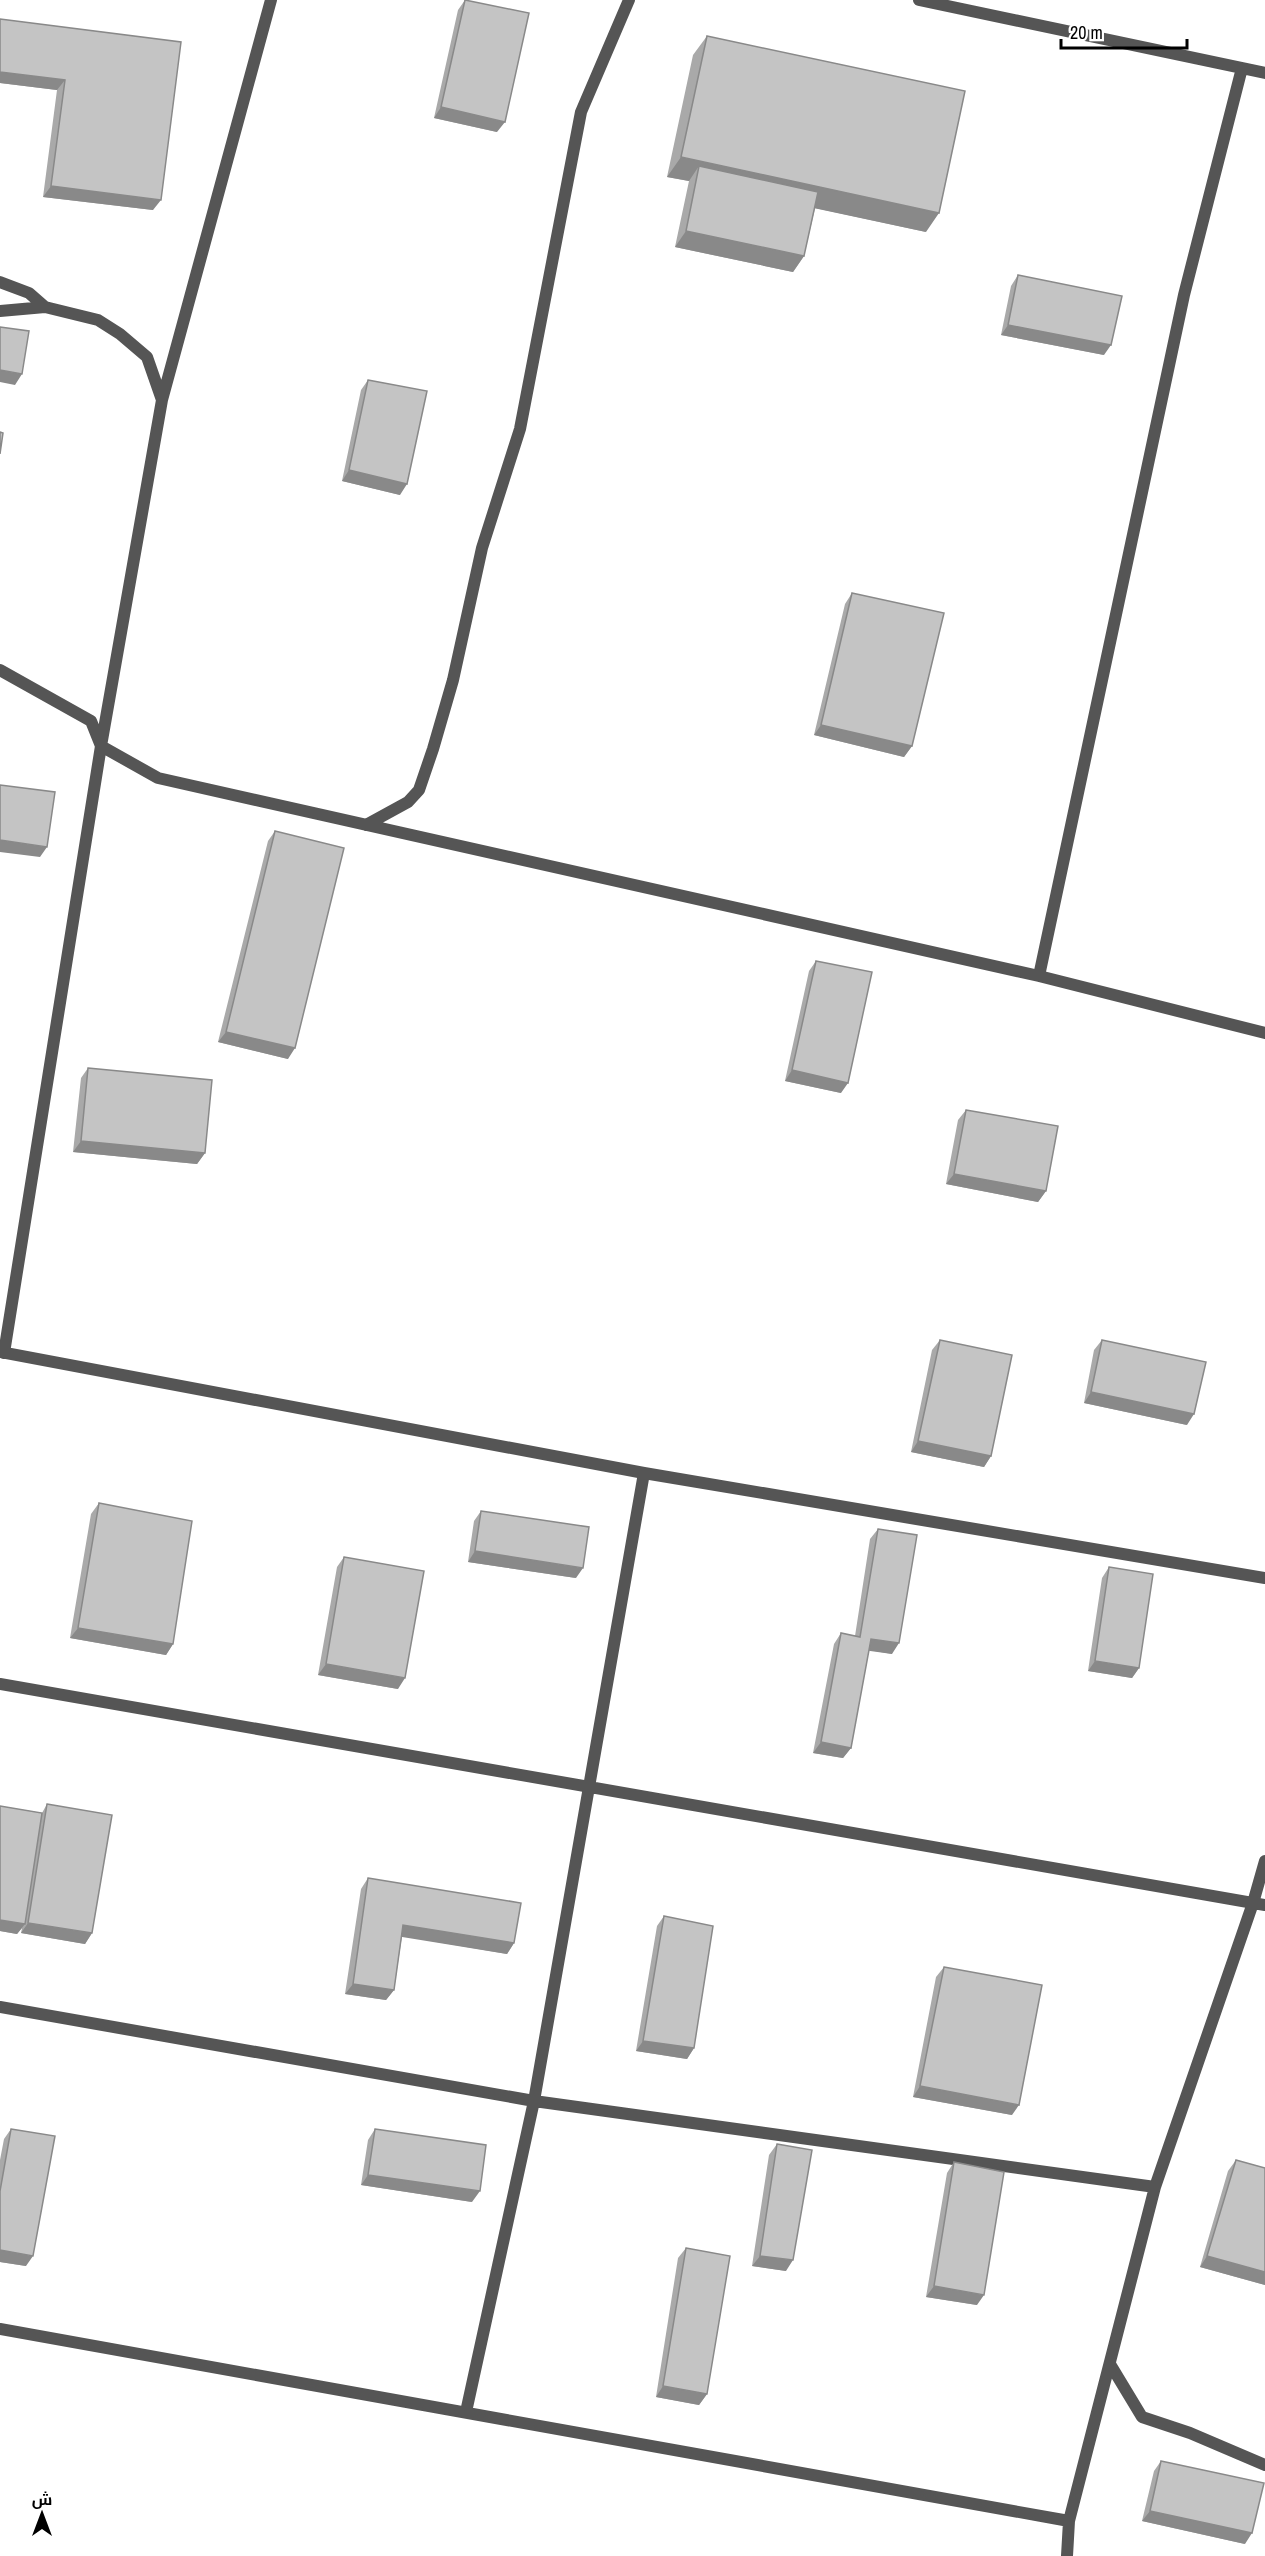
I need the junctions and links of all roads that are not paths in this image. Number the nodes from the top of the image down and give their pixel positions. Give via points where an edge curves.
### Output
1 (271, 0) edge
2 (629, 0) edge
3 (919, 0) edge
4 (1242, 68) junction
5 (1265, 73) edge
6 (0, 282) edge
7 (45, 307) junction
8 (0, 311) edge
9 (162, 400) junction
10 (0, 669) edge
11 (101, 746) junction
12 (366, 825) junction
13 (1039, 976) junction
14 (1265, 1033) edge
15 (2, 1352) edge
16 (644, 1473) junction
17 (1265, 1578) edge
18 (0, 1684) edge
19 (590, 1786) junction
20 (1265, 1861) edge
21 (1259, 1904) edge
22 (0, 2007) edge
23 (534, 2101) junction
24 (1155, 2187) junction
25 (0, 2329) edge
26 (1110, 2364) junction
27 (465, 2412) junction
28 (1265, 2465) edge
29 (1069, 2521) junction
30 (1067, 2556) edge

1 - 9 street
2 - 12 street via 581,112 520,429 482,549 453,680 433,749 419,790 408,802
3 - 4 street
4 - 5 street
4 - 13 street via 1184,295
6 - 7 street via 29,293
7 - 8 street
7 - 9 street via 98,320 120,334 147,357
9 - 11 street
10 - 11 street via 91,722
11 - 12 street via 158,778
11 - 15 street
12 - 13 street
13 - 14 street
15 - 16 street
16 - 17 street
16 - 19 street
18 - 19 street
19 - 21 street
19 - 23 street
20 - 21 street
21 - 24 street
22 - 23 street
23 - 24 street
23 - 27 street
24 - 26 street
25 - 27 street
26 - 28 street via 1142,2417
26 - 29 street
27 - 29 street
29 - 30 street

